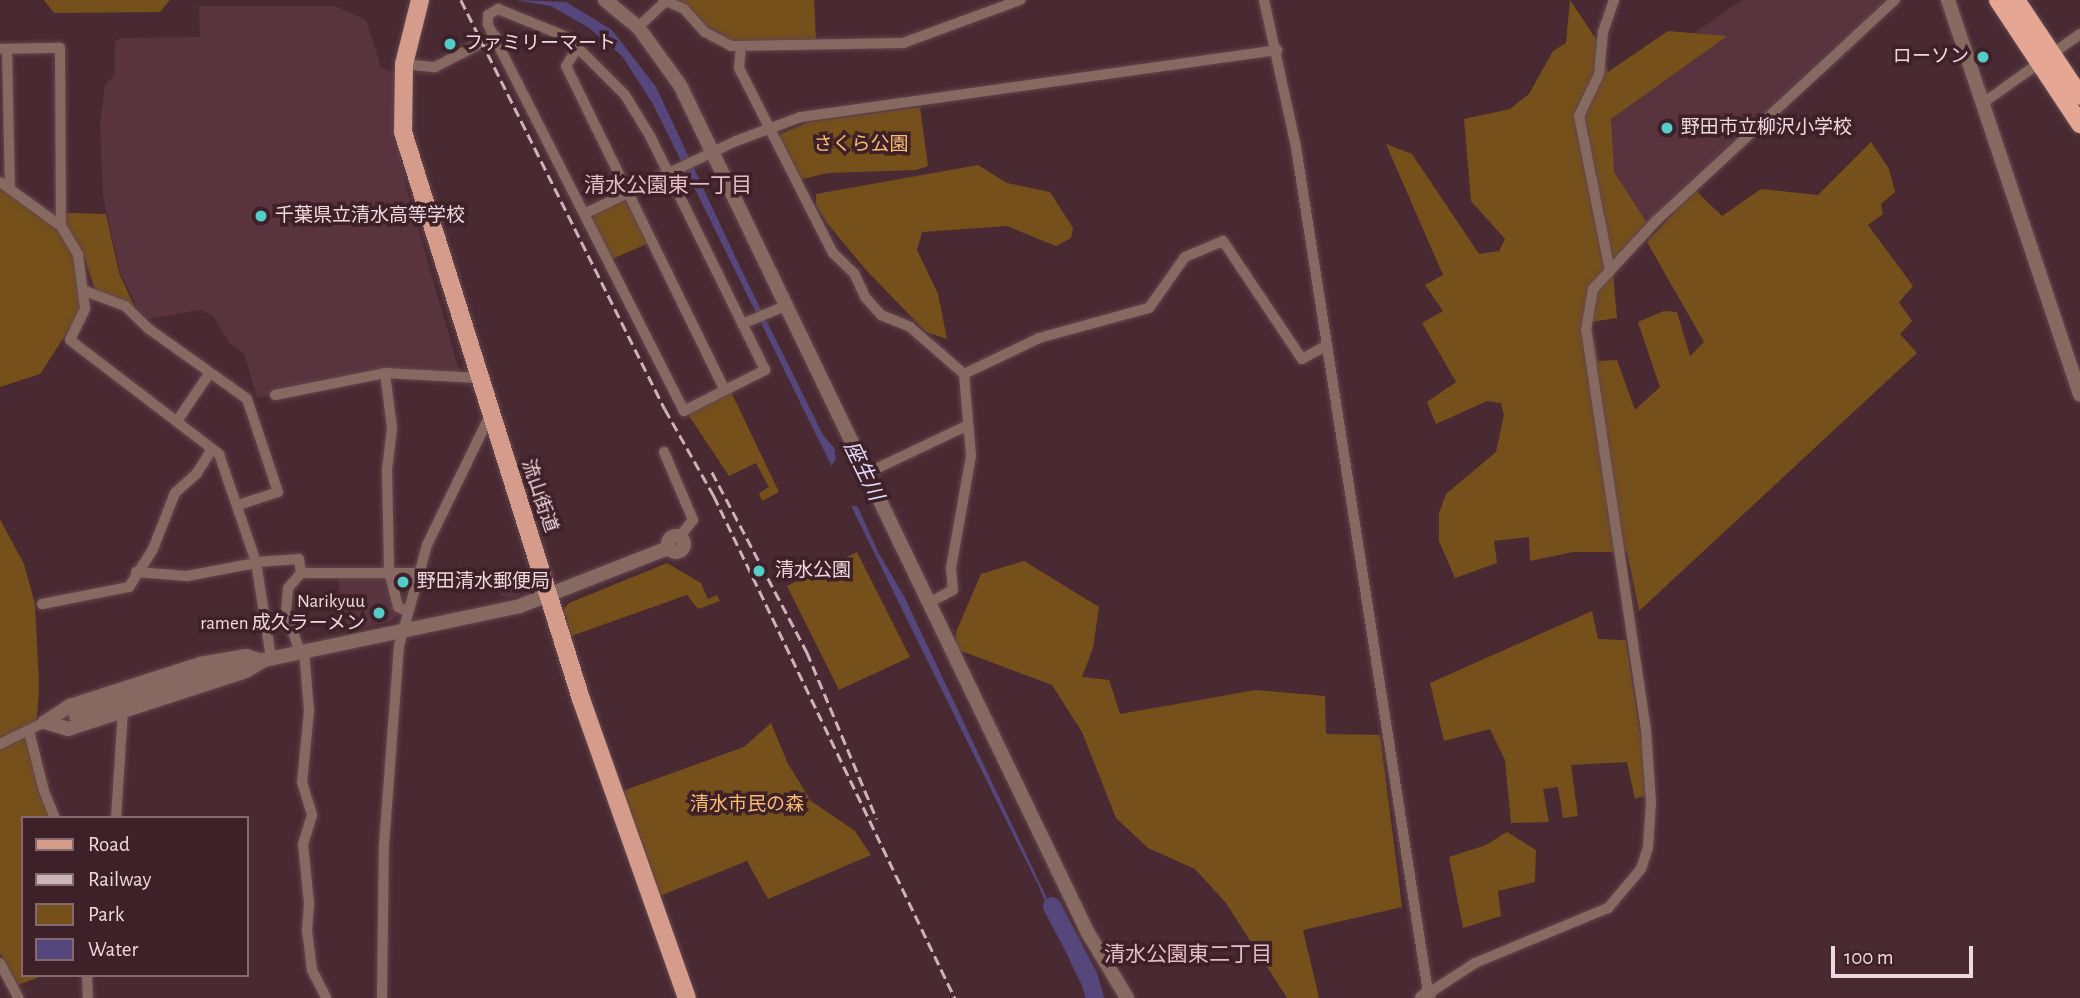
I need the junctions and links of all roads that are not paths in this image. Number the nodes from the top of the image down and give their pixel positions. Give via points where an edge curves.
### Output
1 (420, 0) edge
2 (605, 0) edge
3 (1020, 0) edge
4 (1264, 0) edge
5 (1614, 0) edge
6 (1895, 0) edge
7 (1948, 0) edge
8 (1998, 0) edge
9 (2016, 0) edge
10 (663, 1) edge
11 (638, 27) junction
12 (2080, 34) edge
13 (495, 36) junction
14 (579, 46) junction
15 (741, 46) junction
16 (4, 49) edge
17 (1277, 50) junction
18 (2045, 58) junction
19 (404, 64) junction
20 (2080, 96) edge
21 (1983, 103) junction
22 (2080, 124) edge
23 (769, 126) junction
24 (706, 154) junction
25 (671, 171) junction
26 (5, 185) edge
27 (627, 192) junction
28 (584, 214) junction
29 (61, 226) junction
30 (1610, 271) junction
31 (85, 291) junction
32 (779, 308) junction
33 (746, 323) junction
34 (1327, 345) junction
35 (385, 373) junction
36 (209, 374) junction
37 (964, 374) junction
38 (478, 378) junction
39 (725, 390) junction
40 (2080, 394) edge
41 (275, 395) dead end
42 (490, 415) junction
43 (177, 421) junction
44 (967, 426) junction
45 (212, 449) junction
46 (664, 452) dead end
47 (865, 474) junction
48 (237, 505) junction
49 (680, 537) joint
50 (256, 563) junction
51 (389, 570) junction
52 (136, 572) junction
53 (300, 573) junction
54 (417, 573) junction
55 (550, 596) junction
56 (929, 603) junction
57 (42, 604) dead end
58 (408, 612) junction
59 (402, 633) junction
60 (302, 651) junction
61 (267, 659) junction
62 (123, 711) junction
63 (76, 716) dead end
64 (46, 723) junction
65 (29, 732) junction
66 (0, 744) edge
67 (54, 816) edge
68 (116, 816) edge
69 (0, 963) edge
70 (87, 977) edge
71 (1427, 997) edge
72 (19, 998) edge
73 (88, 998) edge
74 (326, 998) edge
75 (382, 998) edge
76 (687, 998) edge
77 (1127, 998) edge

1 - 19 main road, 流山街道
2 - 11 street
3 - 15 street via 903,43
4 - 17 street
5 - 30 street via 1603,32 1599,74 1579,116
6 - 30 street via 1656,221
7 - 21 street
8 - 18 highway
9 - 18 highway
10 - 11 street
10 - 15 street via 684,9 715,40
11 - 24 street via 680,85
12 - 18 street
13 - 14 street via 488,15 498,9 550,28
13 - 19 street via 435,67
13 - 28 street
14 - 25 street via 625,95
14 - 27 street via 566,66
15 - 23 street via 739,68
16 - 26 street
16 - 29 street via 60,48
17 - 23 street via 829,110
17 - 34 street
18 - 20 highway
18 - 21 street
18 - 22 highway
19 - 38 main road, 流山街道 via 403,132
21 - 40 street
23 - 24 street
23 - 37 street via 834,253 854,273 865,297 881,315 910,327
24 - 25 street
24 - 32 street
25 - 27 street
25 - 33 street
26 - 29 street
27 - 28 street
27 - 39 street
28 - 39 street via 684,411
29 - 31 street via 78,254
30 - 71 street via 1593,289 1586,330 1628,560 1651,802 1648,848 1641,869 1608,908 1475,963
31 - 36 street via 125,306
31 - 43 street via 85,309 70,340
32 - 33 street
32 - 47 street
33 - 39 street via 765,370
34 - 37 street via 1302,359 1223,241 1185,257 1149,308 1039,338
34 - 71 street
35 - 38 street
35 - 41 street
35 - 51 street via 392,428 387,470
36 - 43 street
36 - 48 street via 247,399 278,492
37 - 44 street
38 - 42 main road, 流山街道
42 - 54 street via 452,488
42 - 55 main road, 流山街道
43 - 45 street
44 - 47 street
44 - 56 street via 971,456 951,568 953,590
45 - 48 street via 219,454
45 - 52 street via 197,473 175,493 153,549
46 - 49 street via 693,520
47 - 56 street
48 - 50 street
49 - 55 street via 682,549 668,548
50 - 52 street via 187,576
50 - 53 street via 299,559
50 - 61 street
51 - 53 street
51 - 54 street
51 - 58 street via 398,607
52 - 57 street via 130,587
53 - 60 street via 291,582 286,600
54 - 58 street
55 - 59 street
55 - 76 main road, 流山街道 via 616,801
56 - 77 street via 1088,933
58 - 59 street
59 - 60 street
59 - 75 street via 384,845
60 - 61 street
60 - 74 street via 309,711 302,782 312,815 303,844 307,930 312,970
61 - 62 street via 246,671
61 - 63 street
61 - 64 street via 246,656 200,664 55,712
62 - 64 street via 68,729
62 - 68 street
64 - 65 street
65 - 66 street
65 - 67 street
69 - 72 street
70 - 73 street

